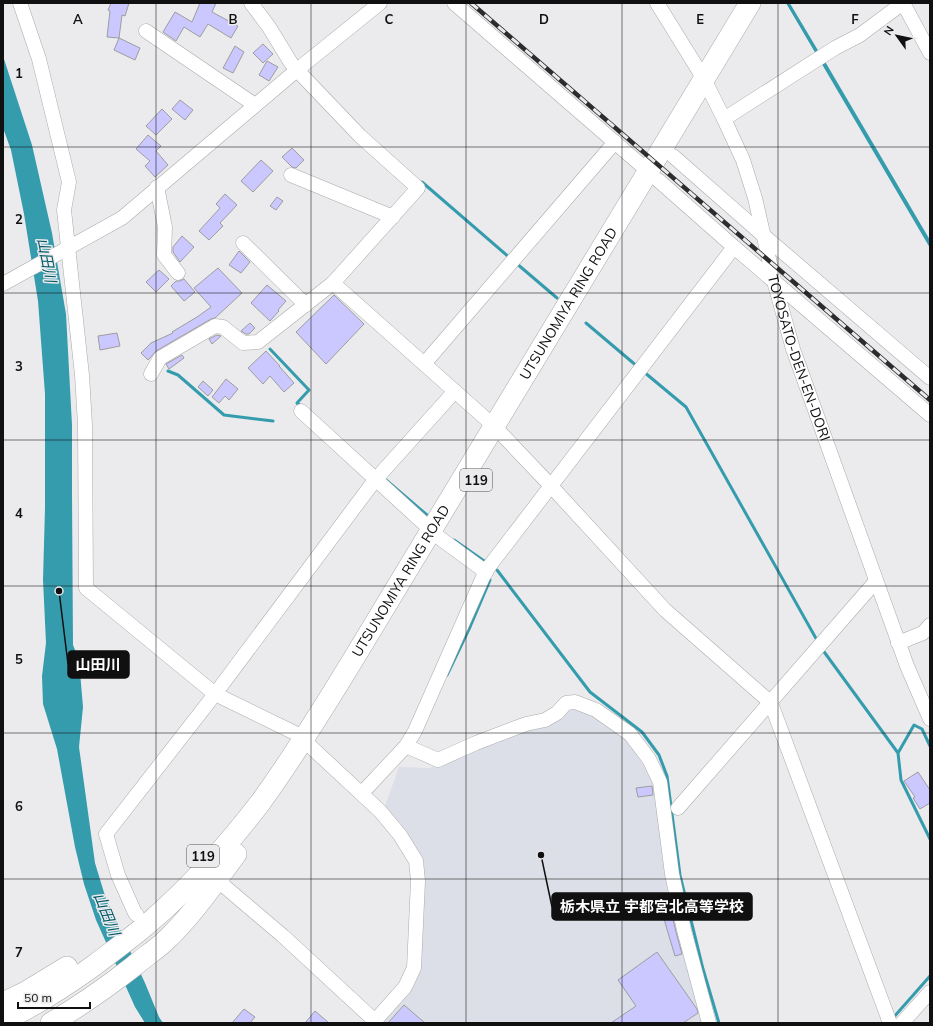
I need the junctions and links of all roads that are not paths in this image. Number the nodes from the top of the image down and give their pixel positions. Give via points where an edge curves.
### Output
1 (20, 3) edge
2 (251, 3) edge
3 (380, 3) edge
4 (454, 3) edge
5 (657, 3) edge
6 (750, 3) edge
7 (766, 3) edge
8 (903, 3) edge
9 (146, 31) dead end
10 (930, 53) edge
11 (297, 70) junction
12 (707, 87) junction
13 (255, 105) junction
14 (724, 119) junction
15 (615, 142) junction
16 (673, 156) junction
17 (290, 175) dead end
18 (653, 175) junction
19 (157, 188) junction
20 (393, 217) junction
21 (763, 235) junction
22 (243, 243) dead end
23 (734, 247) junction
24 (69, 248) junction
25 (178, 273) dead end
26 (774, 282) junction
27 (3, 284) edge
28 (333, 284) junction
29 (306, 304) junction
30 (424, 364) junction
31 (151, 374) dead end
32 (930, 378) edge
33 (455, 391) junction
34 (301, 411) dead end
35 (930, 415) edge
36 (499, 430) junction
37 (375, 480) junction
38 (551, 486) junction
39 (436, 535) junction
40 (486, 572) junction
41 (876, 581) junction
42 (930, 625) edge
43 (898, 643) junction
44 (215, 694) junction
45 (770, 702) junction
46 (930, 719) edge
47 (308, 744) junction
48 (406, 746) junction
49 (362, 793) junction
50 (678, 808) dead end
51 (236, 854) junction
52 (217, 880) junction
53 (150, 925) junction
54 (930, 992) edge
55 (3, 1003) edge
56 (3, 1021) edge
57 (374, 1022) edge
58 (26, 1023) edge
59 (51, 1023) edge
60 (709, 1023) edge
61 (890, 1023) edge
62 (902, 1023) edge

1 - 24 street via 39,59 70,182 64,210
2 - 11 street
3 - 11 street
4 - 15 street
5 - 12 street, TOYOSATO-DEN-EN-DORI
6 - 12 highway, UTSUNOMIYA RING ROAD / 119
7 - 12 highway, UTSUNOMIYA RING ROAD / 119
8 - 10 street
8 - 14 street via 860,35
9 - 13 street
11 - 13 street
11 - 20 street via 360,136 418,188
12 - 14 street, TOYOSATO-DEN-EN-DORI
12 - 16 highway, UTSUNOMIYA RING ROAD / 119
12 - 18 highway, UTSUNOMIYA RING ROAD / 119
13 - 19 street
14 - 21 street, TOYOSATO-DEN-EN-DORI via 743,160
15 - 18 street
15 - 30 street
16 - 18 highway, UTSUNOMIYA RING ROAD / 119
16 - 21 street
17 - 20 street
18 - 23 street
18 - 36 highway, UTSUNOMIYA RING ROAD / 119
19 - 24 street via 122,218
19 - 25 street via 165,227 164,255
20 - 28 street
21 - 26 street, TOYOSATO-DEN-EN-DORI
21 - 32 street
22 - 29 street
23 - 26 street
23 - 38 street
24 - 27 street
24 - 44 street via 82,375 86,588
26 - 35 street
26 - 41 street, TOYOSATO-DEN-EN-DORI via 793,349
28 - 29 street
28 - 30 street
29 - 31 street via 258,342 243,343 223,327 214,326 160,358
30 - 33 street
33 - 36 street
33 - 37 street
34 - 37 street
36 - 38 street
36 - 39 highway, UTSUNOMIYA RING ROAD / 119
37 - 39 street
37 - 44 street
38 - 40 street
38 - 45 street via 665,610
39 - 40 street
39 - 47 highway, UTSUNOMIYA RING ROAD / 119 via 362,670
40 - 48 street
41 - 43 street, TOYOSATO-DEN-EN-DORI
41 - 45 street
42 - 43 street via 923,633
43 - 46 street, TOYOSATO-DEN-EN-DORI
44 - 47 street via 297,734
44 - 53 street via 106,834 118,875 135,913
45 - 50 street
45 - 61 street
47 - 49 street
47 - 51 highway, UTSUNOMIYA RING ROAD / 119 via 262,820
47 - 53 highway, UTSUNOMIYA RING ROAD / 119 via 260,802 222,839
48 - 49 street
48 - 60 street via 438,760 526,724 545,720 557,713 566,703 575,702 596,710 630,734 649,759 660,782 672,874
49 - 57 street via 400,835 416,861 418,881 414,968 405,987
51 - 52 highway, 119
51 - 53 highway, UTSUNOMIYA RING ROAD / 119 via 187,906
52 - 53 highway, 119 via 187,917
52 - 57 street via 283,936
53 - 55 highway, 119 via 87,954 26,992
53 - 56 highway, UTSUNOMIYA RING ROAD / 119 via 82,974
53 - 58 highway, UTSUNOMIYA RING ROAD / 119 via 90,984
53 - 59 highway, 119 via 107,987
54 - 62 street

